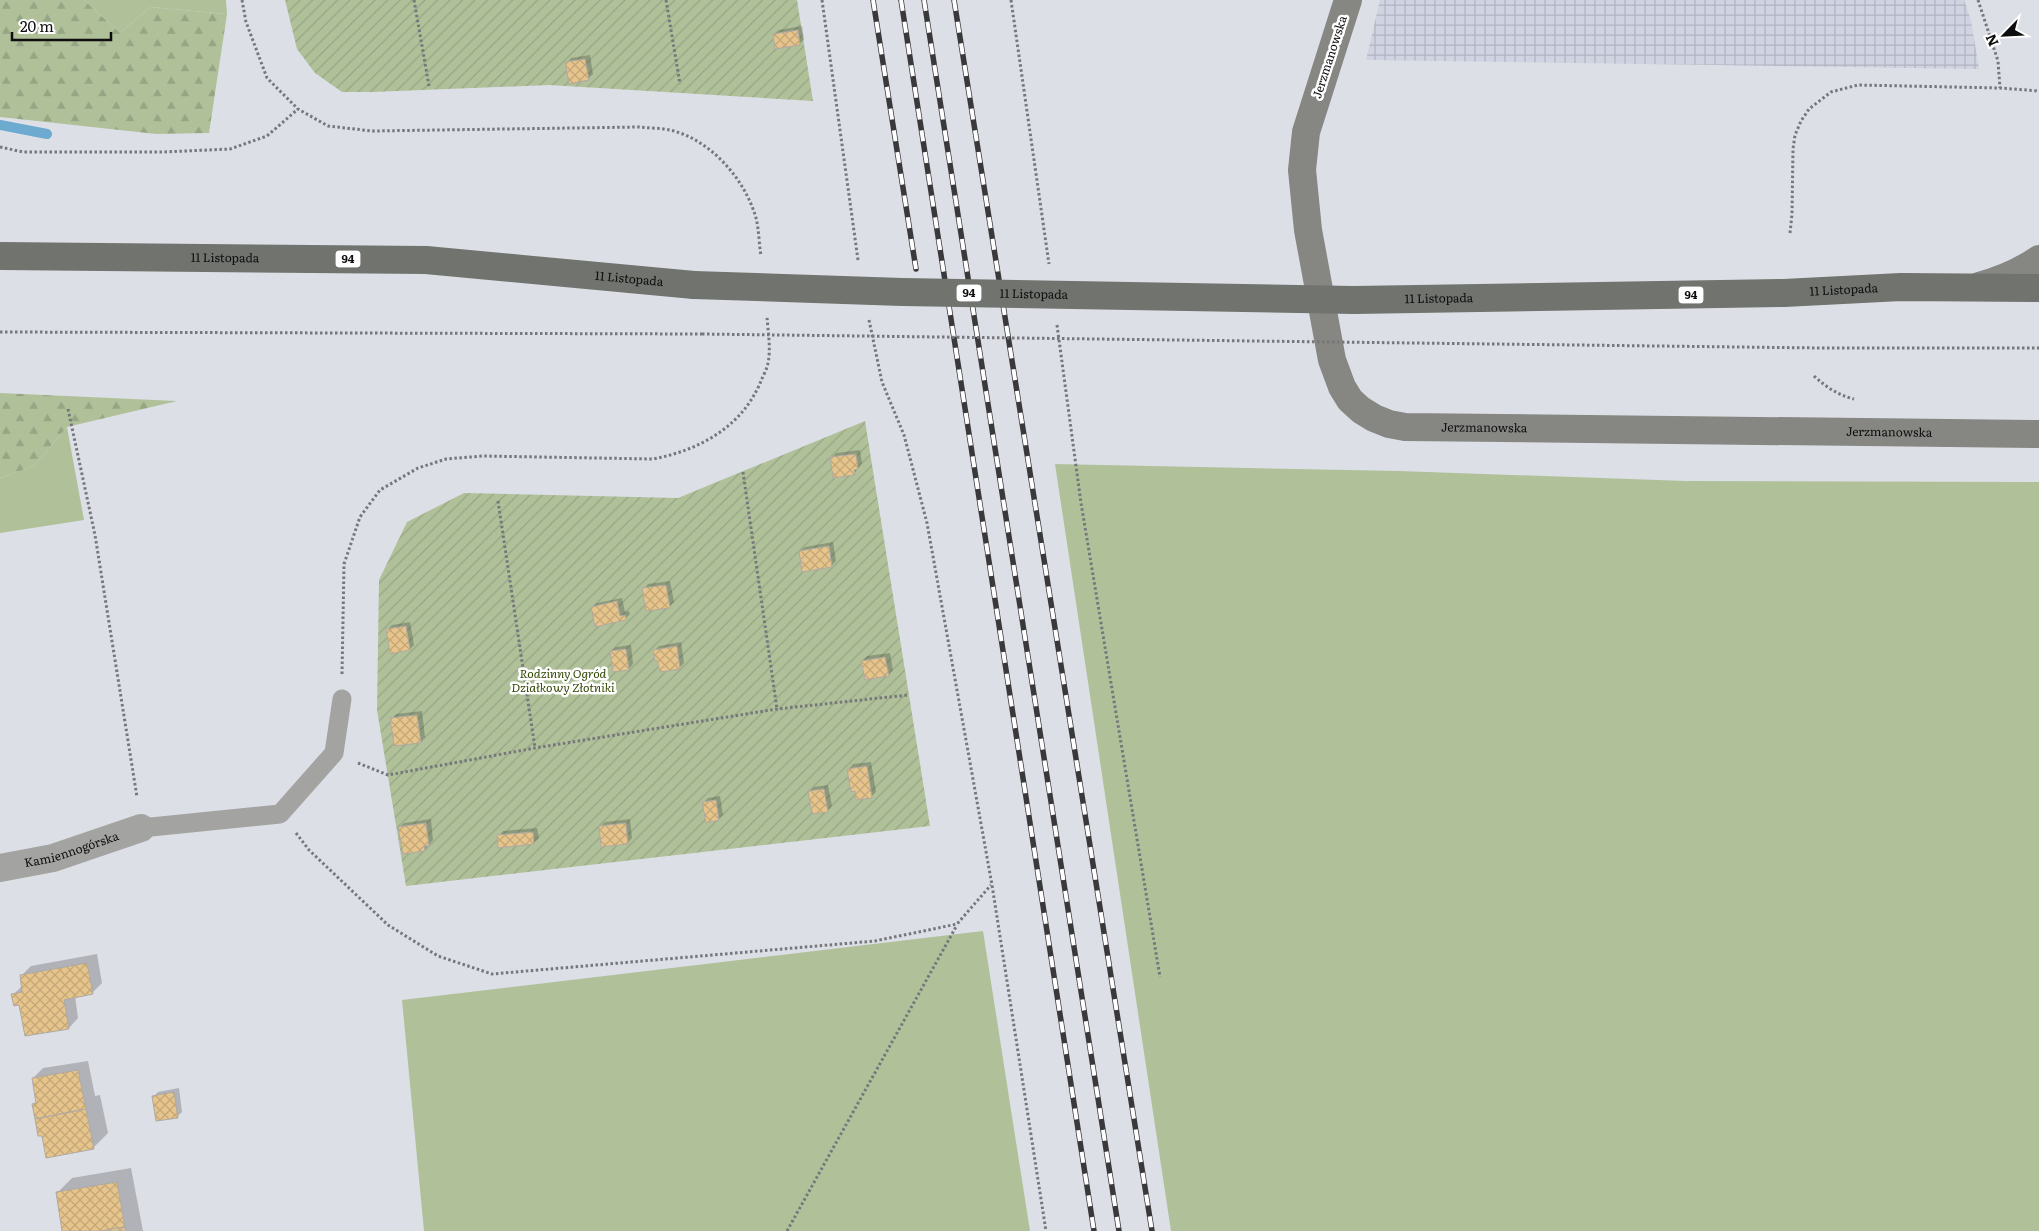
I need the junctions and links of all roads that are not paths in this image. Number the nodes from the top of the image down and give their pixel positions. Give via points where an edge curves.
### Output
1 (1348, 0) edge
2 (0, 256) edge
3 (2039, 259) edge
4 (1977, 286) junction
5 (2039, 288) edge
6 (2039, 434) edge
7 (342, 699) road end
8 (141, 828) joint
9 (0, 868) edge

1 - 6 street, Jerzmanowska via 1306,132 1302,170 1308,230 1336,374 1350,400 1360,410 1389,424 1405,427
2 - 4 main road, 11 Listopada / 94, bridge via 426,260 694,285 1254,299 1774,294
3 - 4 street via 2003,279
4 - 5 main road, 11 Listopada / 94
7 - 8 lane via 334,753 280,814
8 - 9 street, Kamiennogórska via 53,858

